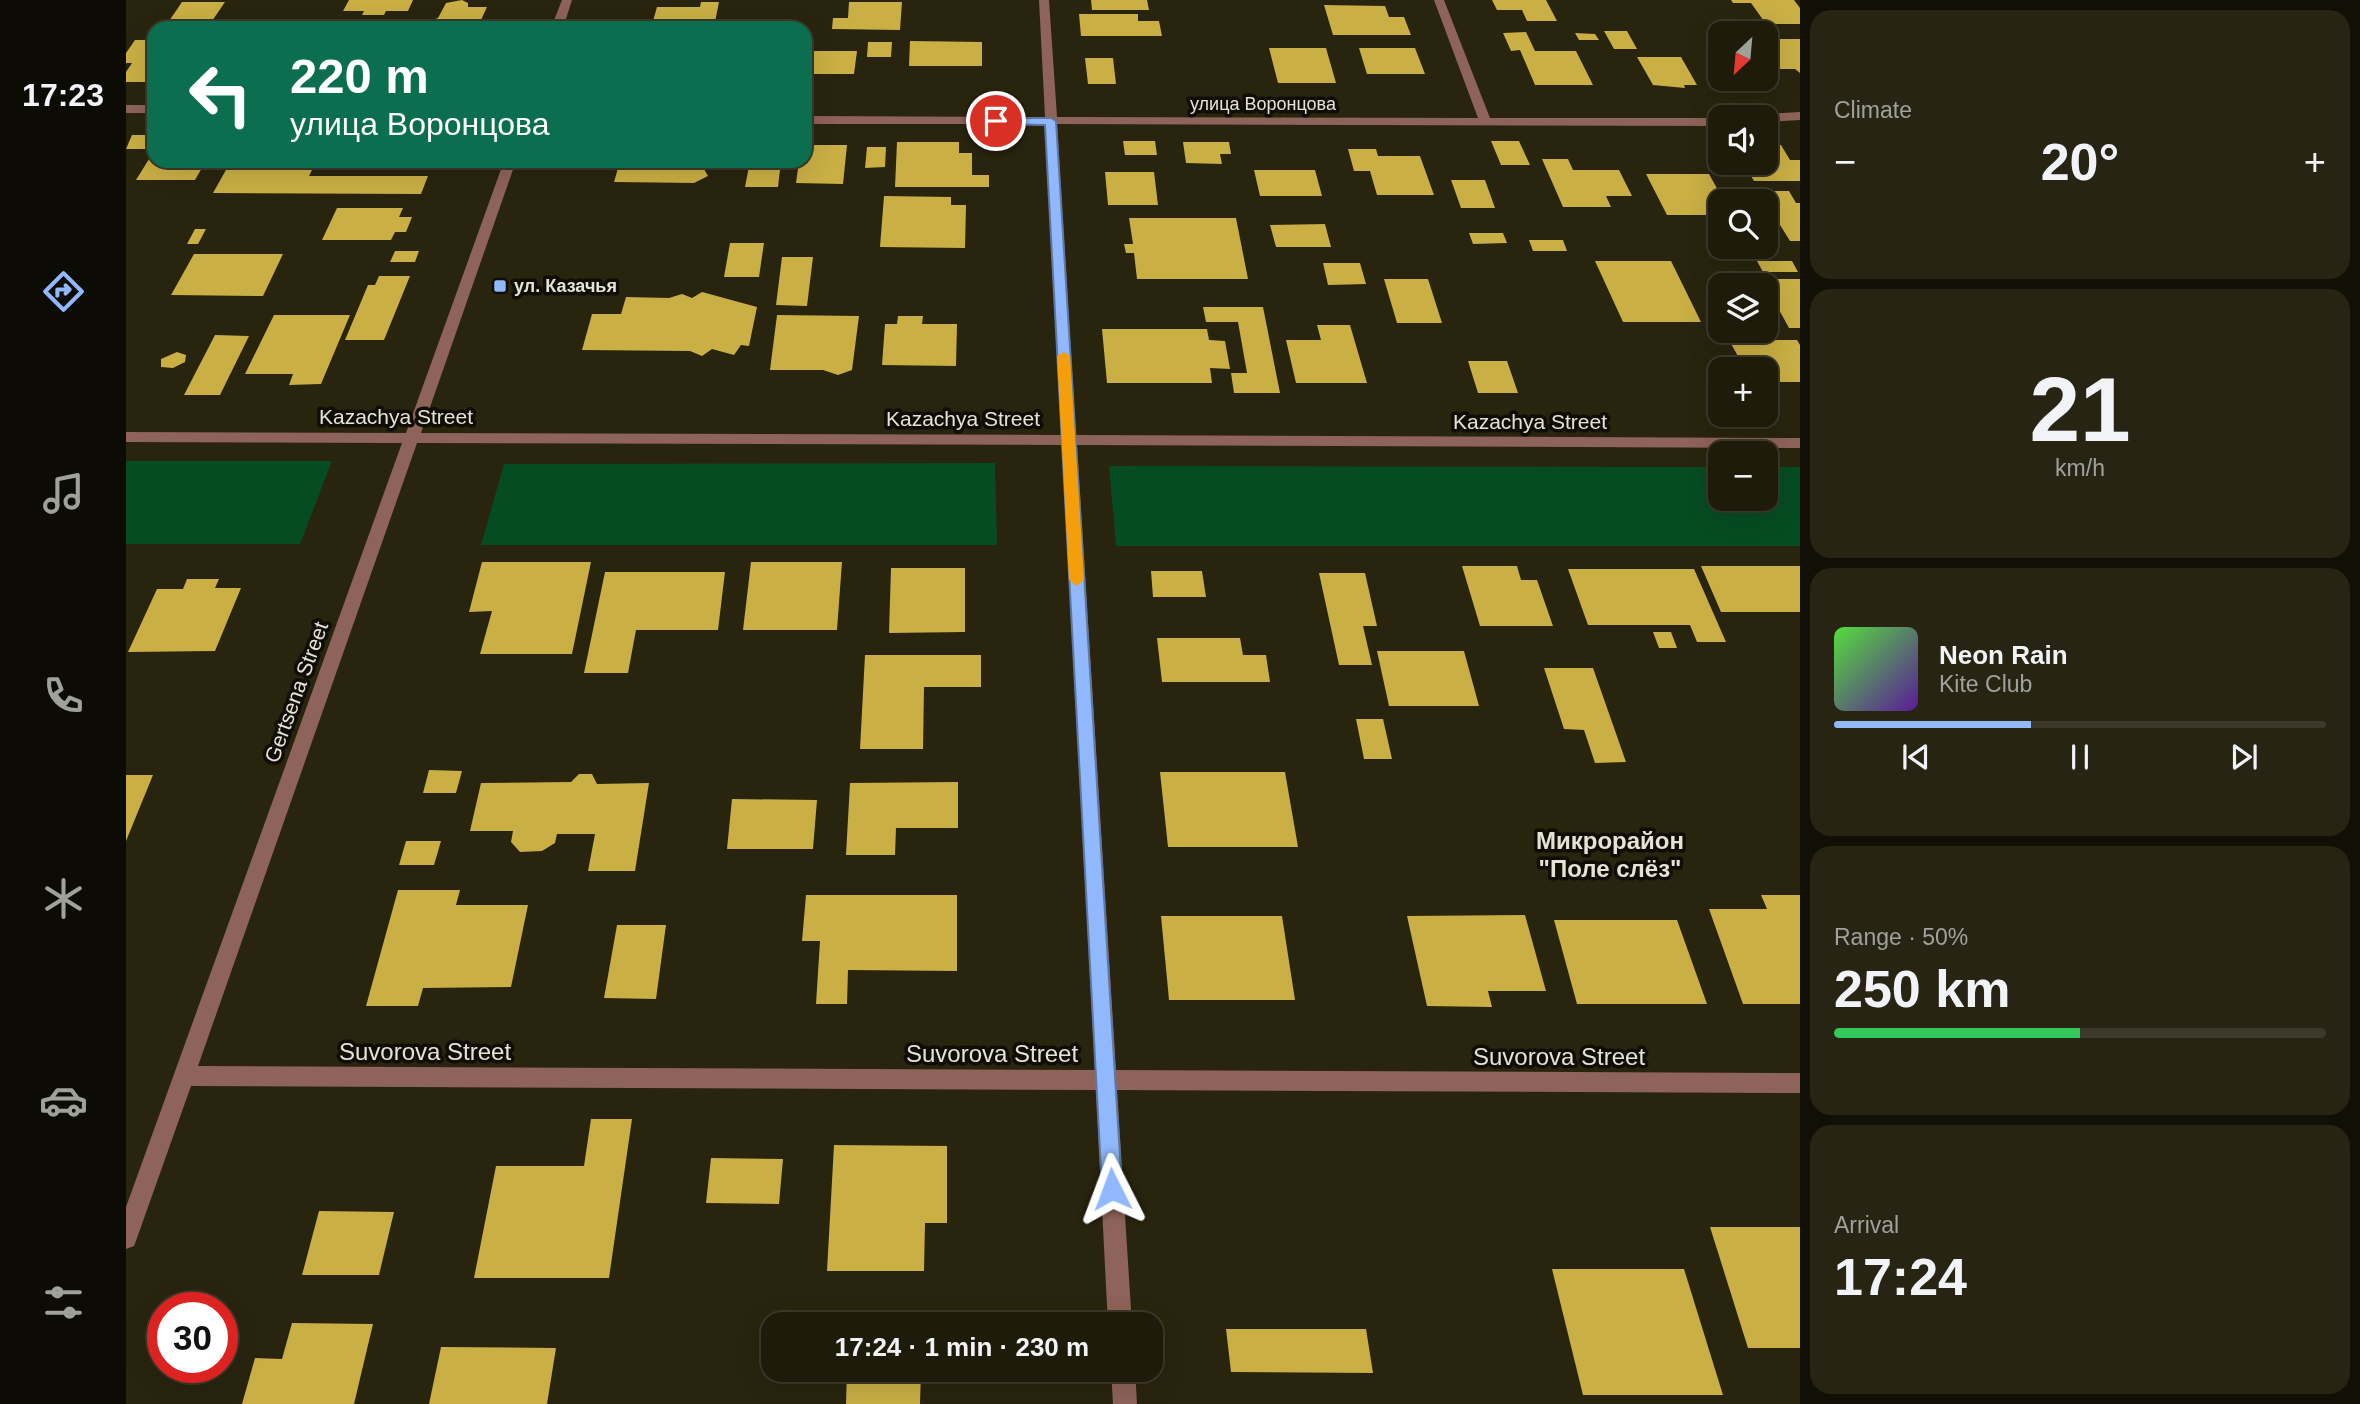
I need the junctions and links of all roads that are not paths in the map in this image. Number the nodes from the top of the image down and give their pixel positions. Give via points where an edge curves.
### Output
1 (567, 0) edge
2 (1044, 0) edge
3 (1439, 0) edge
4 (560, 21) edge
5 (126, 109) edge
6 (147, 109) edge
7 (1800, 116) edge
8 (1778, 117) edge
9 (812, 120) edge
10 (1051, 121) junction
11 (1486, 121) junction
12 (1708, 122) edge
13 (508, 168) edge
14 (126, 437) edge
15 (412, 437) junction
16 (1069, 439) junction
17 (1800, 443) edge
18 (184, 1076) junction
19 (1106, 1080) junction
20 (1800, 1083) edge
21 (126, 1238) edge
22 (1119, 1312) edge
23 (1124, 1382) edge
24 (1125, 1404) edge

1 - 4 street
2 - 10 street
3 - 11 street
5 - 6 street
7 - 8 street
9 - 10 street, улица Воронцова
10 - 11 street, улица Воронцова
10 - 16 street
11 - 12 street, улица Воронцова
13 - 15 street, Gertsena Street
14 - 15 street, Kazachya Street
15 - 16 street, Kazachya Street
15 - 18 street, Gertsena Street
16 - 17 street, Kazachya Street
16 - 19 street
18 - 19 street, Suvorova Street
18 - 21 street, Gertsena Street
19 - 20 street, Suvorova Street
19 - 22 street
23 - 24 street

